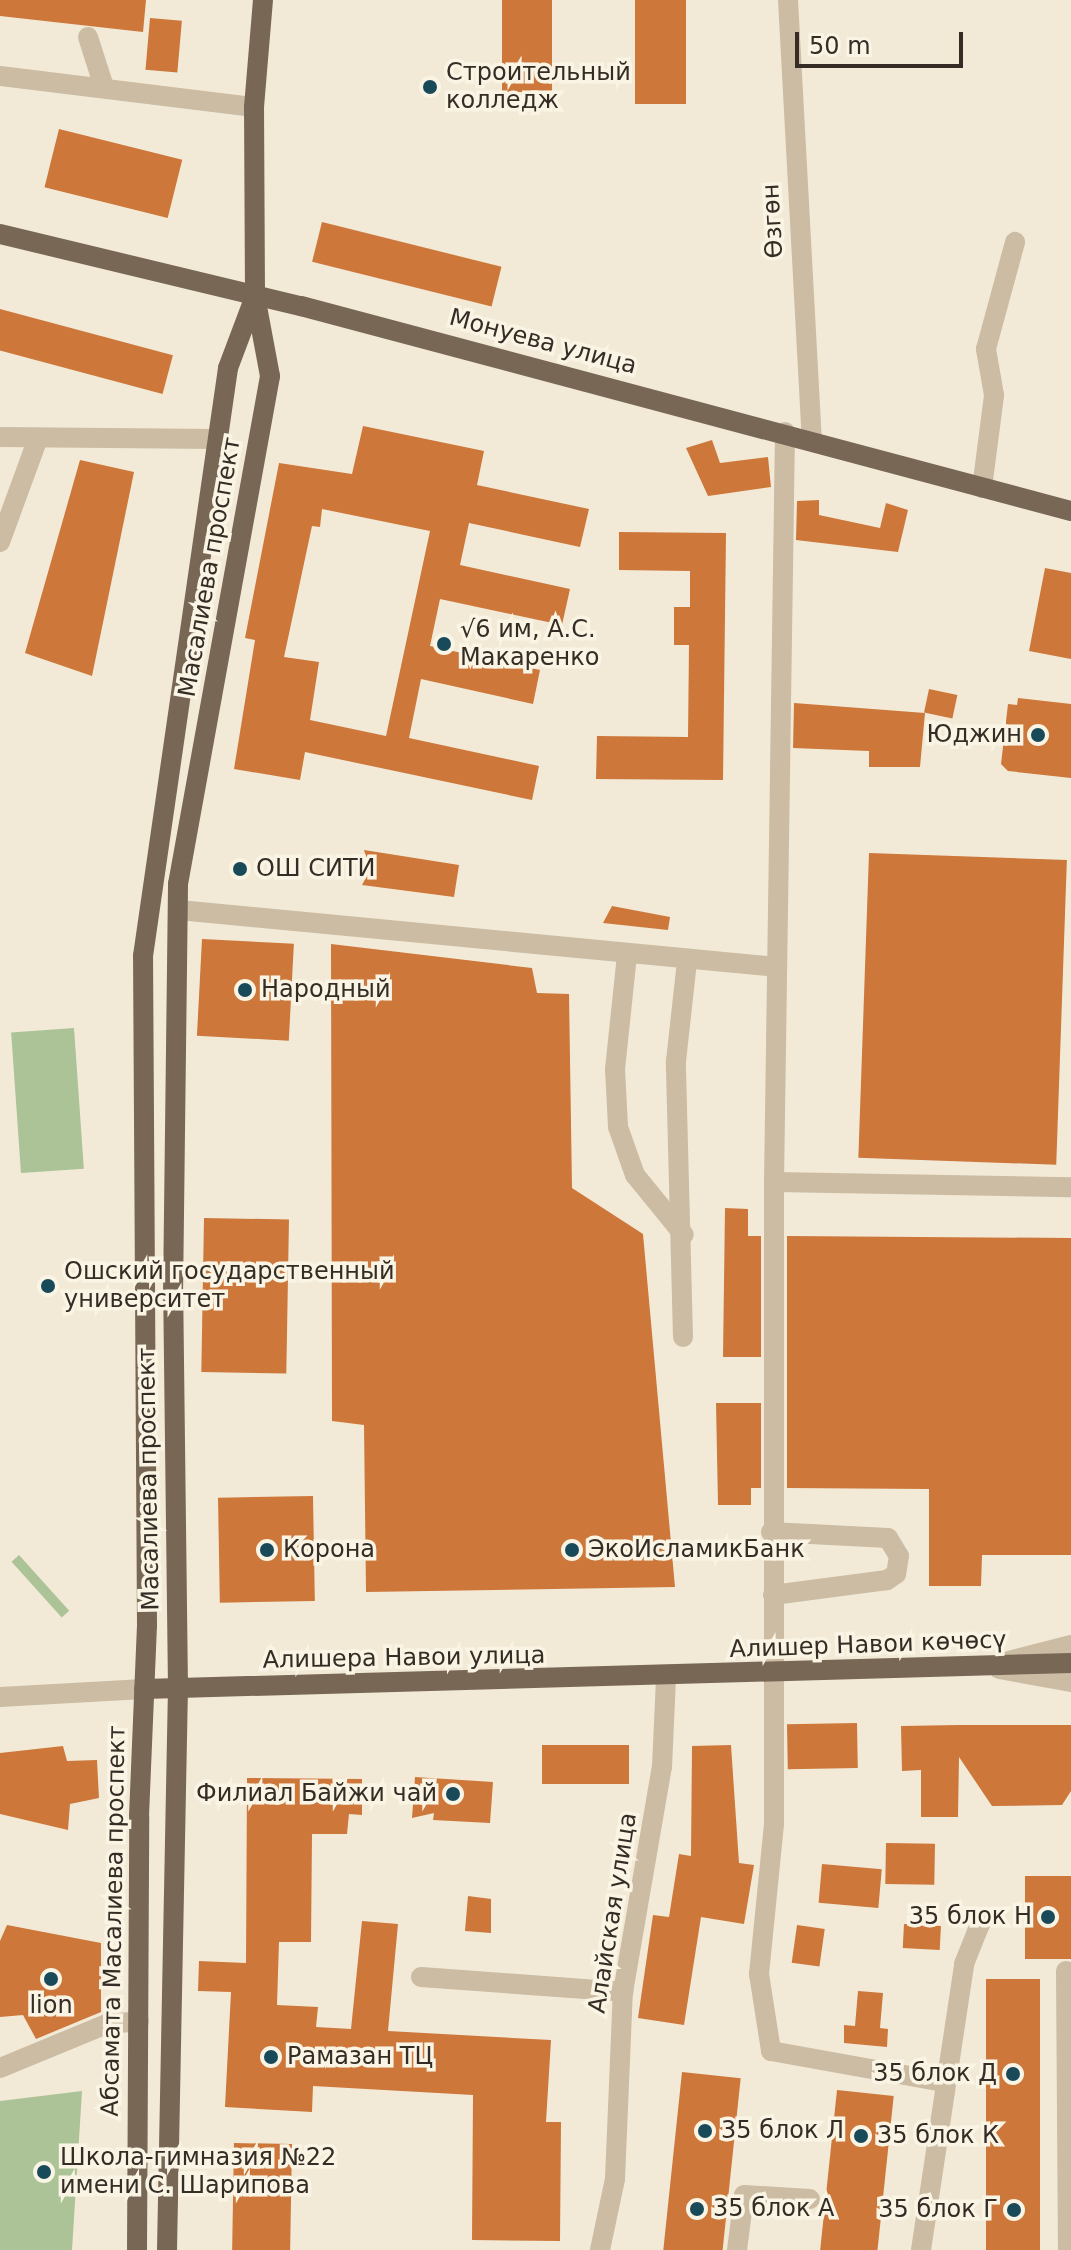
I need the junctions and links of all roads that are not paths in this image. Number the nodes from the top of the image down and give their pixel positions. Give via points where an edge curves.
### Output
1 (263, 0) edge
2 (788, 0) edge
3 (88, 37) dead end
4 (0, 76) edge
5 (104, 87) junction
6 (254, 107) junction
7 (0, 234) edge
8 (1015, 242) dead end
9 (255, 296) junction
10 (785, 432) junction
11 (0, 437) edge
12 (38, 438) junction
13 (216, 439) junction
14 (812, 439) junction
15 (982, 488) junction
16 (1071, 511) edge
17 (0, 542) edge
18 (179, 910) junction
19 (627, 955) junction
20 (687, 962) junction
21 (777, 967) junction
22 (774, 1182) junction
23 (1071, 1187) edge
24 (684, 1235) junction
25 (683, 1337) dead end
26 (771, 1532) junction
27 (773, 1595) junction
28 (1071, 1645) edge
29 (1071, 1663) edge
30 (987, 1667) junction
31 (776, 1675) junction
32 (666, 1678) junction
33 (1071, 1682) edge
34 (178, 1688) junction
35 (144, 1689) junction
36 (0, 1697) edge
37 (982, 1919) dead end
38 (1066, 1971) dead end
39 (421, 1977) dead end
40 (623, 1992) junction
41 (139, 2021) junction
42 (0, 2068) edge
43 (943, 2082) junction
44 (810, 2199) dead end
45 (137, 2250) edge
46 (167, 2250) edge
47 (600, 2250) edge
48 (737, 2250) edge
49 (921, 2250) edge
50 (1068, 2250) edge

1 - 6 main road
2 - 14 street, Өзгөн
3 - 5 street
4 - 5 street
5 - 6 street
6 - 9 main road
7 - 9 main road, Монуева улица
8 - 15 street via 986,349 994,395
9 - 10 main road, Монуева улица
9 - 13 main road, Масалиева проспект via 228,368
9 - 18 main road, Масалиева проспект via 270,376 178,884
10 - 14 main road, Монуева улица
10 - 21 street
11 - 12 street
12 - 13 street
12 - 17 street
13 - 35 main road, Масалиева проспект via 143,956
14 - 15 main road, Монуева улица
15 - 16 main road, Монуева улица
18 - 19 street
18 - 34 main road, Масалиева проспект via 173,1295
19 - 20 street
19 - 24 street via 615,1069 618,1127 635,1175
20 - 21 street
20 - 24 street via 676,1061
21 - 22 street
22 - 23 street
22 - 26 street
24 - 25 street
26 - 27 street
26 - 27 street via 888,1538 899,1556 896,1574 887,1580
27 - 31 street
28 - 30 street
29 - 30 main road, Алишер Навои көчөсү
30 - 31 main road, Алишер Навои көчөсү
30 - 33 street
31 - 32 main road, Алишер Навои көчөсү
31 - 43 street via 774,1824 759,1974 771,2051
32 - 34 main road, Алишера Навои улица
32 - 40 street, Алайская улица via 662,1767
34 - 35 main road, Алишера Навои улица
34 - 46 main road, Масалиева проспект
35 - 36 street
35 - 41 main road, Абсамата Масалиева проспект
37 - 43 street via 964,1964
38 - 50 street
39 - 40 street
40 - 47 street, Алайская улица via 615,2179
41 - 42 street via 107,2024
41 - 45 main road, Абсамата Масалиева проспект
43 - 49 street
44 - 48 street via 744,2195

